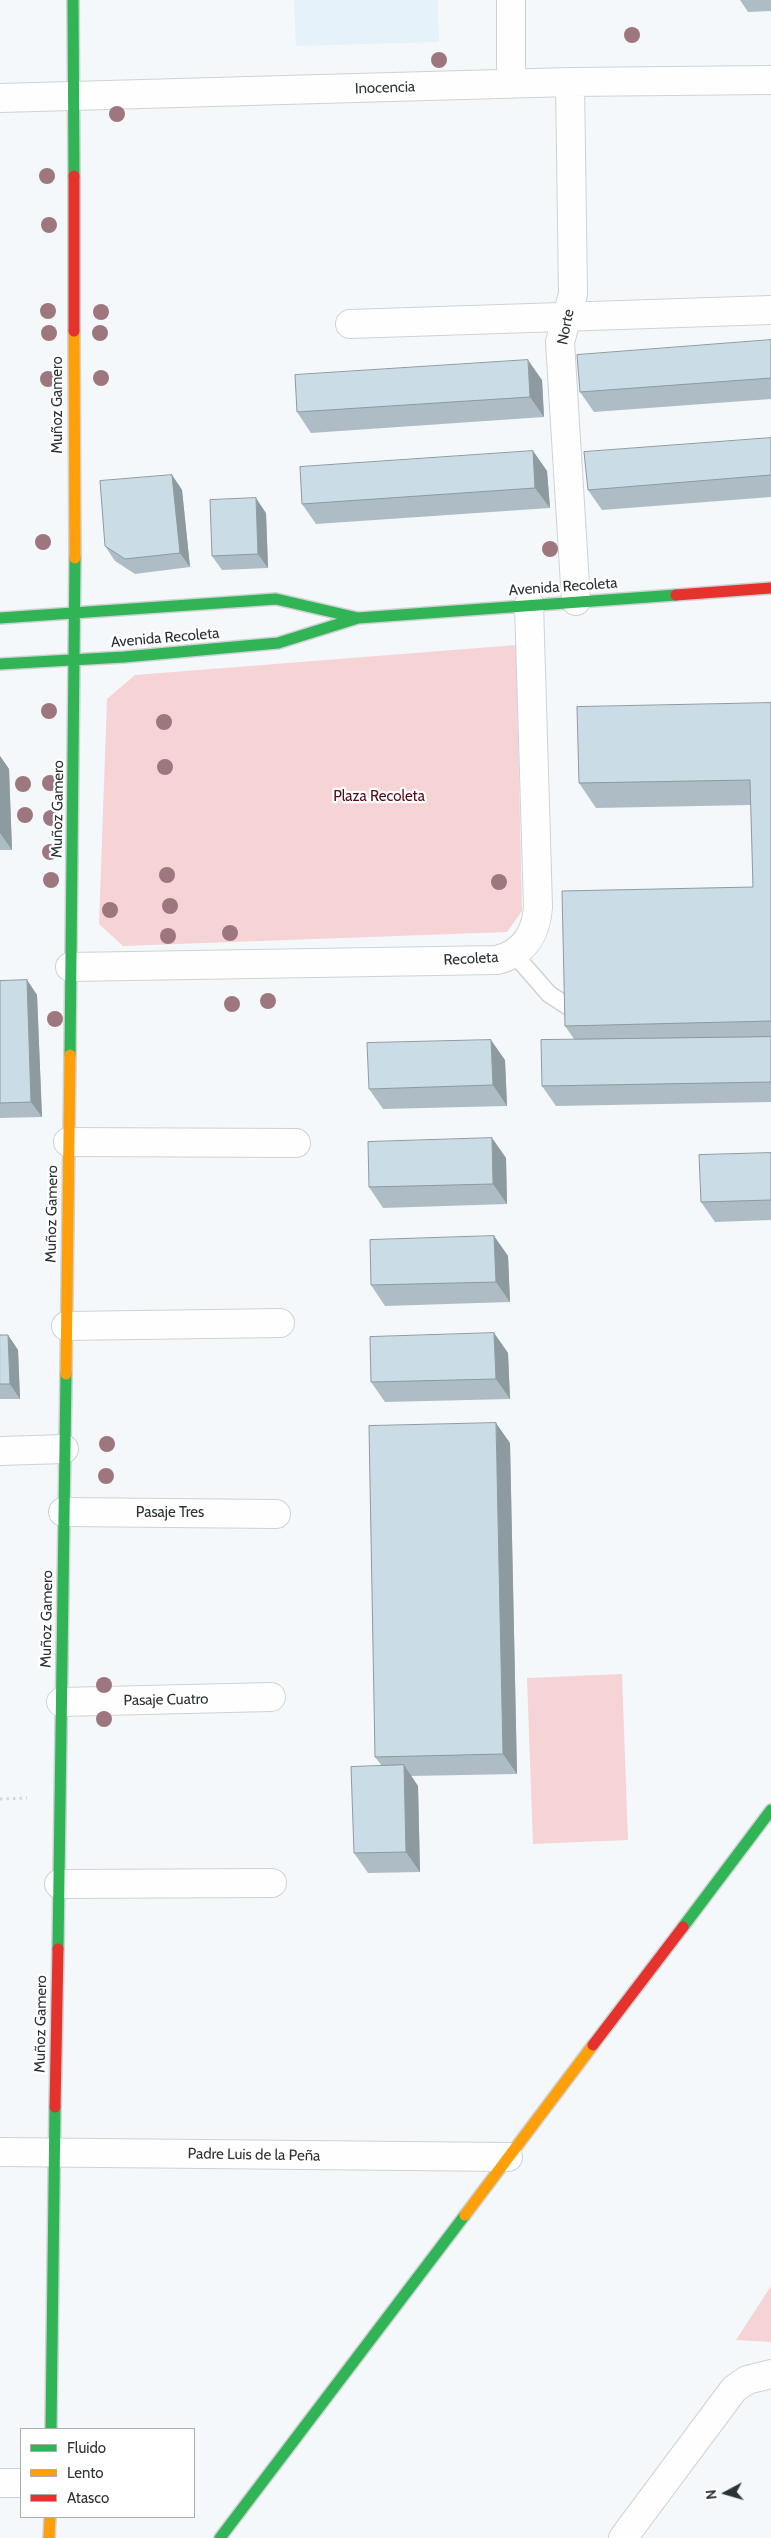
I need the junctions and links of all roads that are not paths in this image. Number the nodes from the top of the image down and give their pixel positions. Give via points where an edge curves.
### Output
1 (73, 0) edge
2 (511, 0) edge
3 (771, 80) edge
4 (570, 82) junction
5 (511, 84) junction
6 (73, 96) junction
7 (0, 98) edge
8 (771, 310) edge
9 (566, 318) junction
10 (350, 324) dead end
11 (771, 588) edge
12 (576, 601) junction
13 (529, 604) junction
14 (74, 614) junction
15 (0, 618) edge
16 (358, 618) junction
17 (74, 660) junction
18 (0, 664) edge
19 (514, 954) junction
20 (70, 967) junction
21 (581, 1015) edge
22 (68, 1142) junction
23 (296, 1143) dead end
24 (280, 1323) dead end
25 (66, 1326) junction
26 (64, 1449) junction
27 (0, 1451) edge
28 (63, 1512) junction
29 (276, 1514) dead end
30 (271, 1697) dead end
31 (61, 1702) junction
32 (768, 1818) edge
33 (272, 1883) dead end
34 (58, 1884) junction
35 (0, 2152) edge
36 (55, 2153) junction
37 (508, 2157) junction
38 (771, 2374) edge
39 (51, 2428) edge
40 (0, 2483) edge
41 (20, 2484) edge
42 (50, 2518) edge
43 (49, 2538) edge
44 (220, 2538) edge
45 (623, 2538) edge

1 - 6 street, Muñoz Gamero
2 - 5 street
3 - 4 street, Inocencia
4 - 5 street, Inocencia
4 - 9 street, Norte via 573,294
5 - 6 street, Inocencia
6 - 7 street, Inocencia
6 - 14 street, Muñoz Gamero
8 - 9 street
9 - 10 street
9 - 12 street, Norte via 560,342
11 - 12 street, Avenida Recoleta
12 - 13 street, Avenida Recoleta
13 - 16 street, Avenida Recoleta
13 - 19 street, Recoleta via 538,907 534,932
14 - 15 street, Avenida Recoleta
14 - 16 street, Avenida Recoleta via 276,599
14 - 17 street, Muñoz Gamero
16 - 17 street, Avenida Recoleta via 278,643
17 - 18 street, Avenida Recoleta
17 - 20 street, Muñoz Gamero
19 - 20 street, Recoleta via 497,960
19 - 21 lane via 549,994
20 - 22 street, Muñoz Gamero
22 - 23 street
22 - 25 street, Muñoz Gamero
24 - 25 street
25 - 26 street, Muñoz Gamero
26 - 27 street
26 - 28 street, Muñoz Gamero
28 - 29 street, Pasaje Tres
28 - 31 street, Muñoz Gamero
30 - 31 street, Pasaje Cuatro
31 - 34 street, Muñoz Gamero
32 - 37 street
33 - 34 street
34 - 36 street, Muñoz Gamero
35 - 36 street, Padre Luis de la Peña
36 - 37 street, Padre Luis de la Peña
36 - 39 street, Muñoz Gamero
37 - 44 street
38 - 45 street via 747,2380 734,2389
40 - 41 street
42 - 43 street

